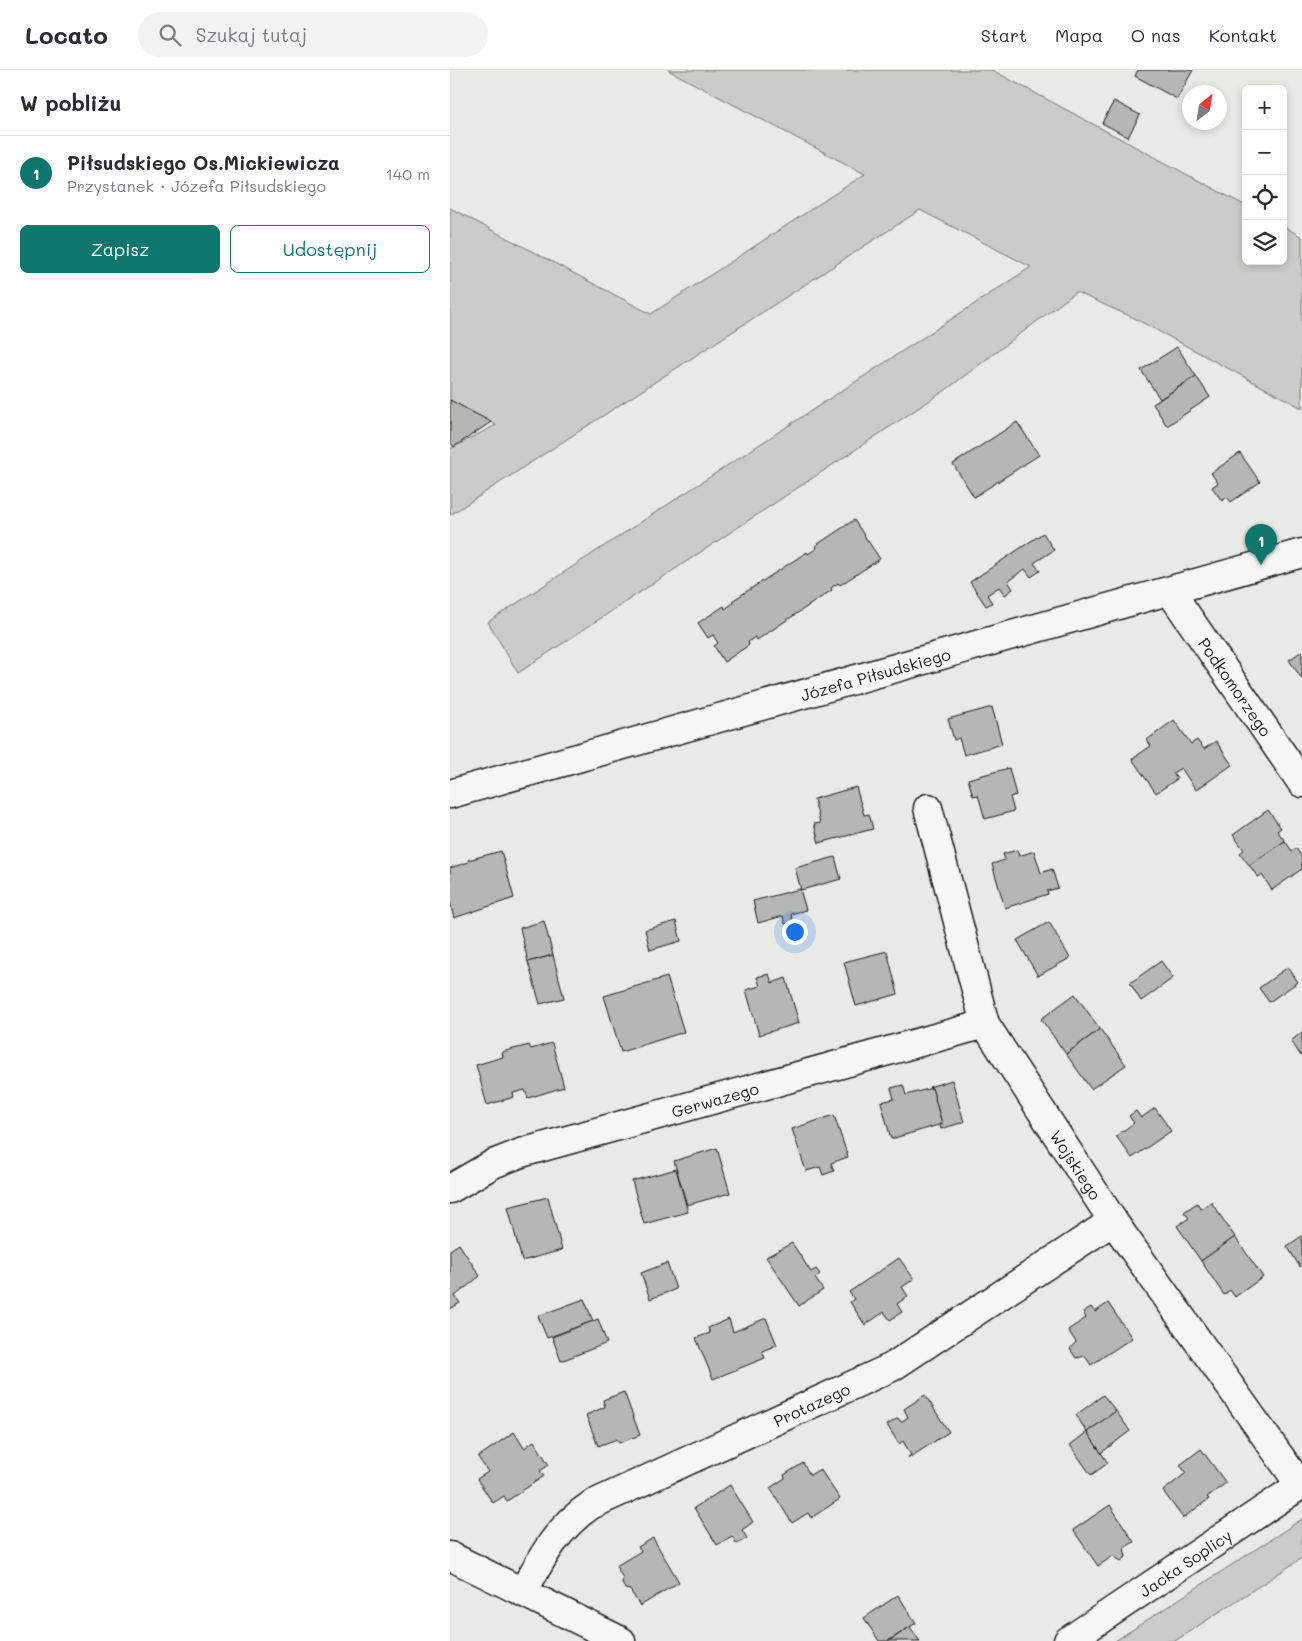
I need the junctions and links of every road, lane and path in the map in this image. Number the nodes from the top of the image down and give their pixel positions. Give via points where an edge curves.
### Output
1 (1302, 553) edge
2 (1170, 591) junction
3 (1302, 784) edge
4 (450, 794) edge
5 (928, 808) dead end
6 (985, 1024) junction
7 (450, 1189) edge
8 (1113, 1221) junction
9 (1301, 1484) edge
10 (450, 1556) edge
11 (523, 1592) junction
12 (621, 1641) edge
13 (1068, 1641) edge

1 - 2 street, Józefa Piłsudskiego
2 - 3 street, Podkomorzego
2 - 4 street, Józefa Piłsudskiego
5 - 6 street, Wojskiego
6 - 7 street, Gerwazego via 521,1153 493,1164
6 - 8 street, Wojskiego
8 - 9 street, Wojskiego
8 - 11 street, Protazego via 892,1367 591,1505 562,1529 546,1550
9 - 13 street, Jacka Soplicy
10 - 11 street
11 - 12 street

